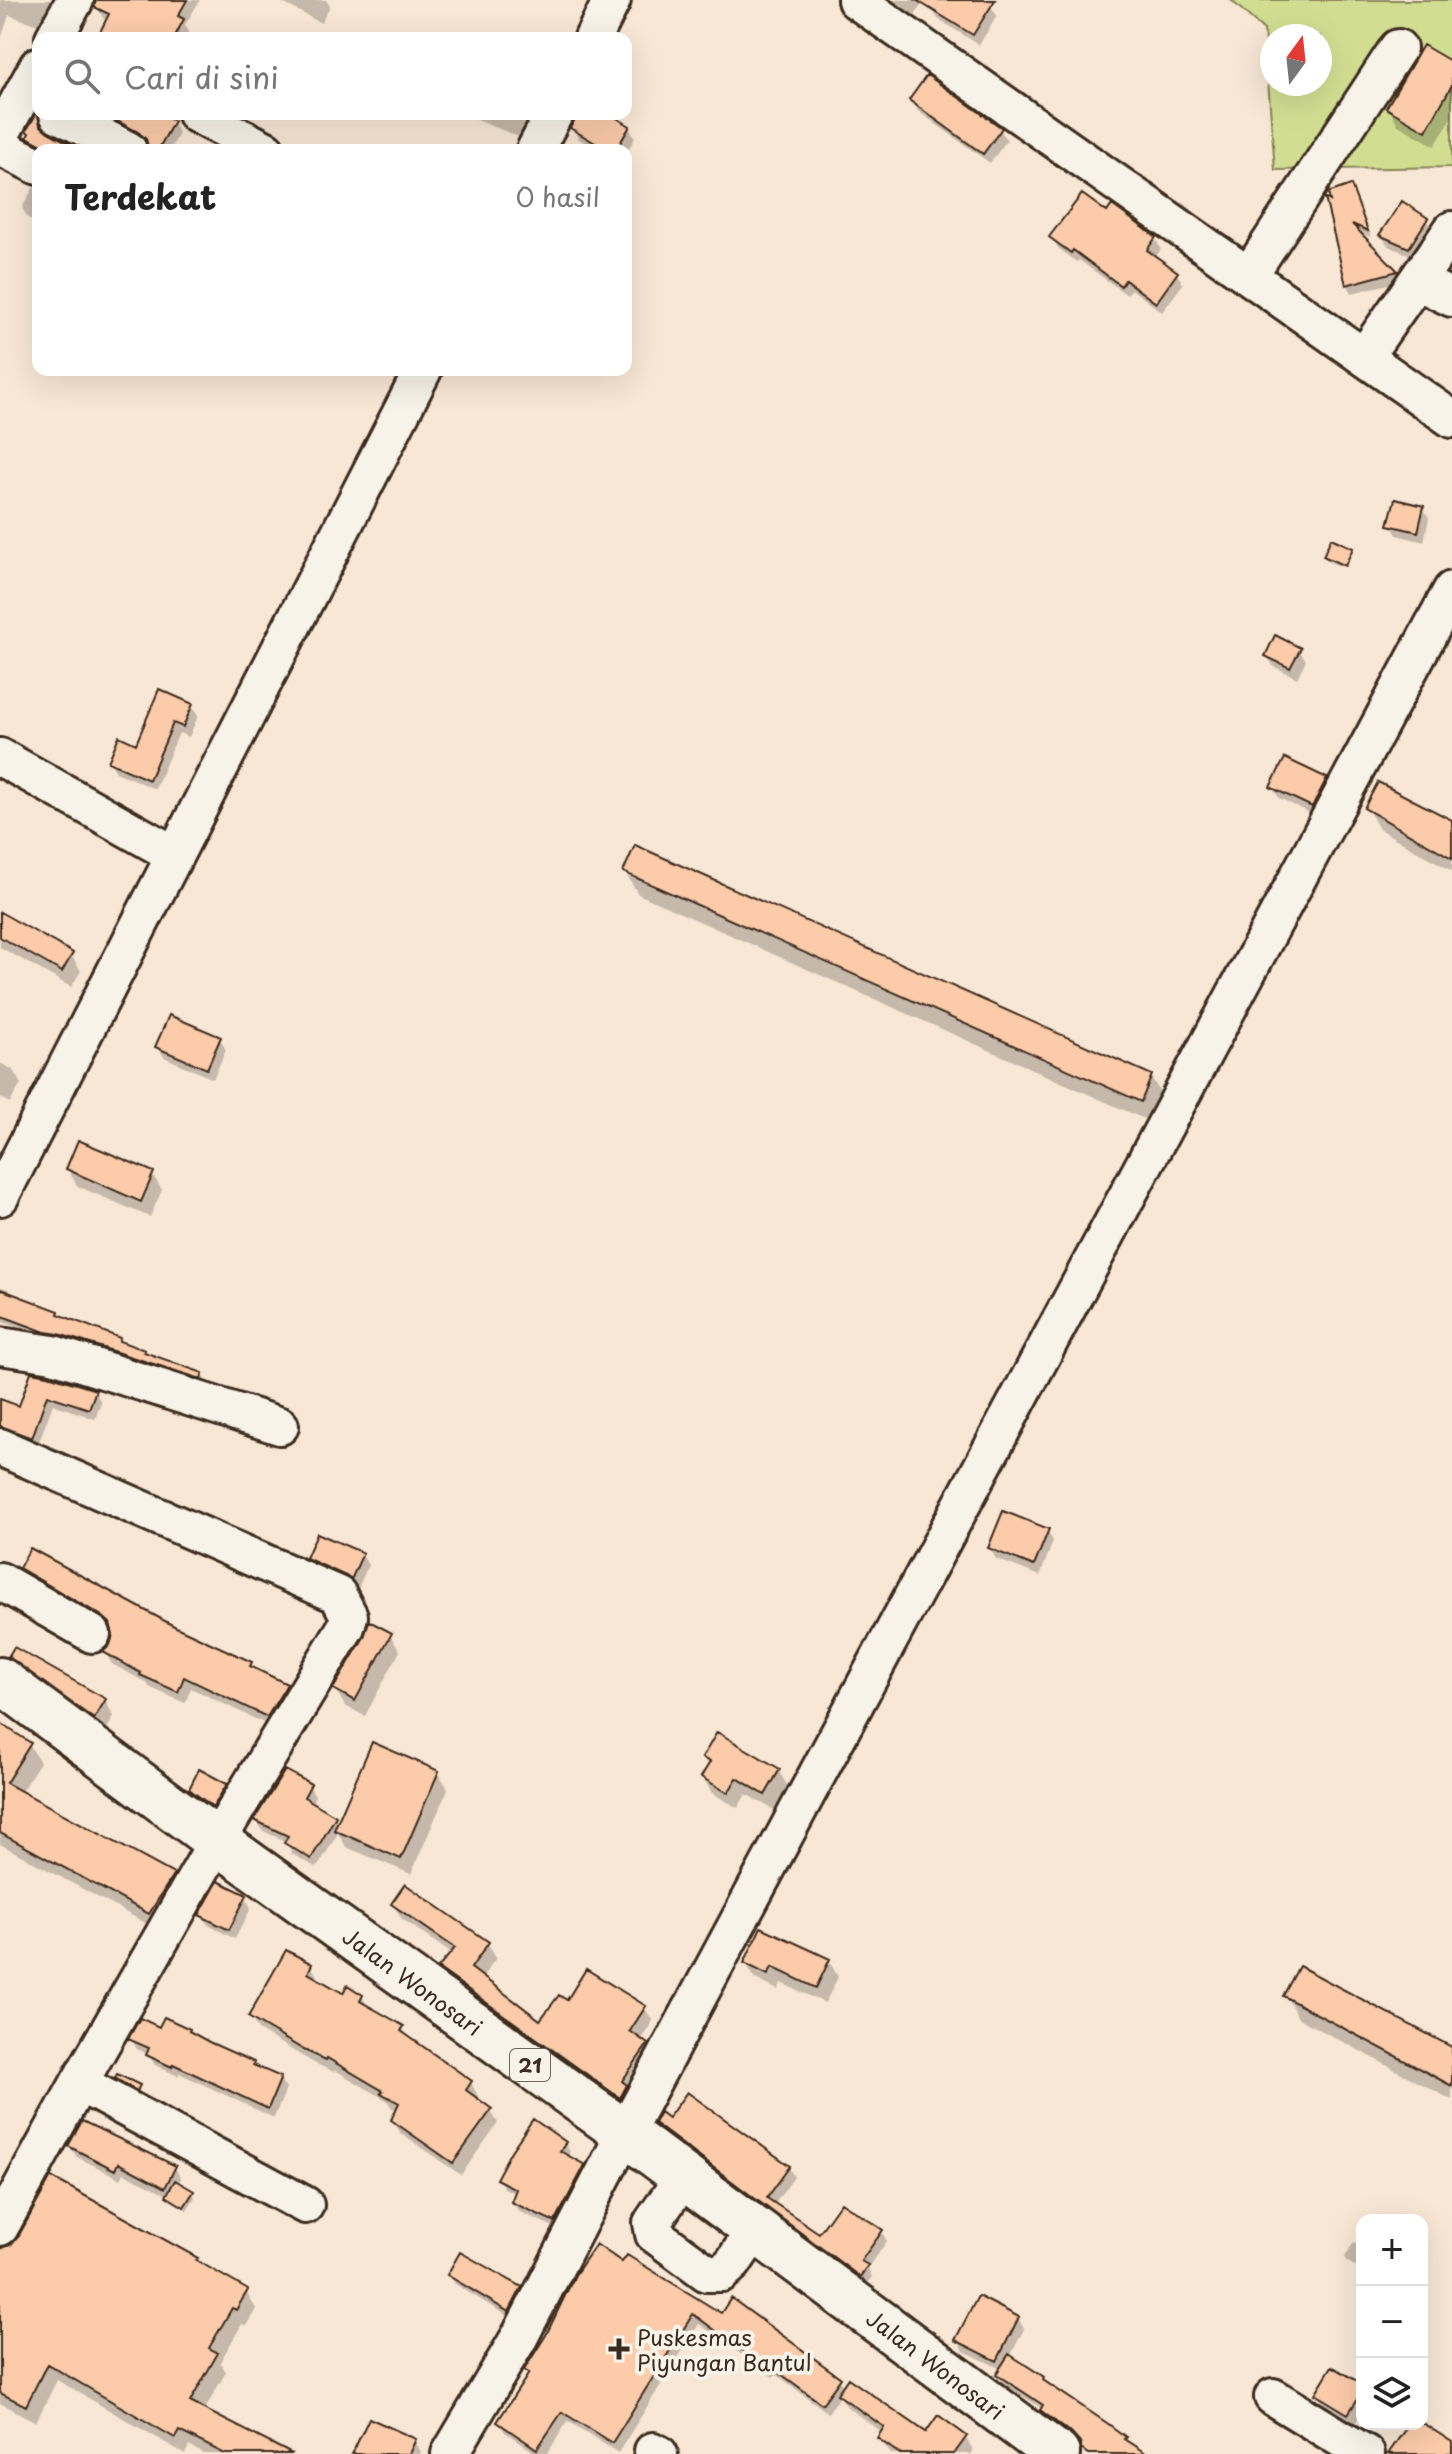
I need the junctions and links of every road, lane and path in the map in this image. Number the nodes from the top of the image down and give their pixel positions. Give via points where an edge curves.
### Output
1 (75, 0) edge
2 (612, 0) edge
3 (856, 0) edge
4 (57, 32) edge
5 (596, 32) edge
6 (1398, 48) dead end
7 (32, 89) edge
8 (70, 120) edge
9 (208, 120) edge
10 (551, 120) edge
11 (0, 136) edge
12 (116, 144) edge
13 (254, 144) edge
14 (538, 144) edge
15 (0, 147) edge
16 (32, 163) edge
17 (1452, 230) edge
18 (1249, 275) junction
19 (1417, 281) junction
20 (1452, 298) edge
21 (1364, 357) junction
22 (420, 376) edge
23 (1452, 419) edge
24 (1452, 590) edge
25 (0, 757) edge
26 (175, 855) junction
27 (0, 1197) edge
28 (0, 1346) edge
29 (280, 1426) dead end
30 (0, 1447) edge
31 (0, 1581) edge
32 (92, 1634) dead end
33 (0, 1680) edge
34 (217, 1841) junction
35 (79, 2083) junction
36 (625, 2133) junction
37 (684, 2176) junction
38 (305, 2205) dead end
39 (0, 2227) edge
40 (755, 2230) junction
41 (1273, 2397) dead end
42 (450, 2454) edge
43 (1057, 2454) edge
44 (1366, 2454) edge

1 - 4 street
2 - 5 street
3 - 18 street
6 - 18 street
7 - 11 street
8 - 12 street
9 - 13 street
10 - 14 street
15 - 16 street
17 - 19 street
18 - 21 street
19 - 20 street
19 - 21 street
21 - 23 street
22 - 26 street
24 - 36 street
25 - 26 street
26 - 27 street
28 - 29 street via 53,1354
30 - 34 street via 338,1595 346,1607 346,1627
31 - 32 street
33 - 34 highway, Jalan Wonosari / 21
34 - 35 street
34 - 36 highway, Jalan Wonosari / 21
35 - 38 street
35 - 39 street
36 - 37 highway, Jalan Wonosari / 21
36 - 42 street via 520,2336
37 - 40 highway, Jalan Wonosari / 21
37 - 40 street via 652,2223 654,2234 666,2244 707,2273 722,2273
40 - 43 highway, Jalan Wonosari / 21
41 - 44 street

